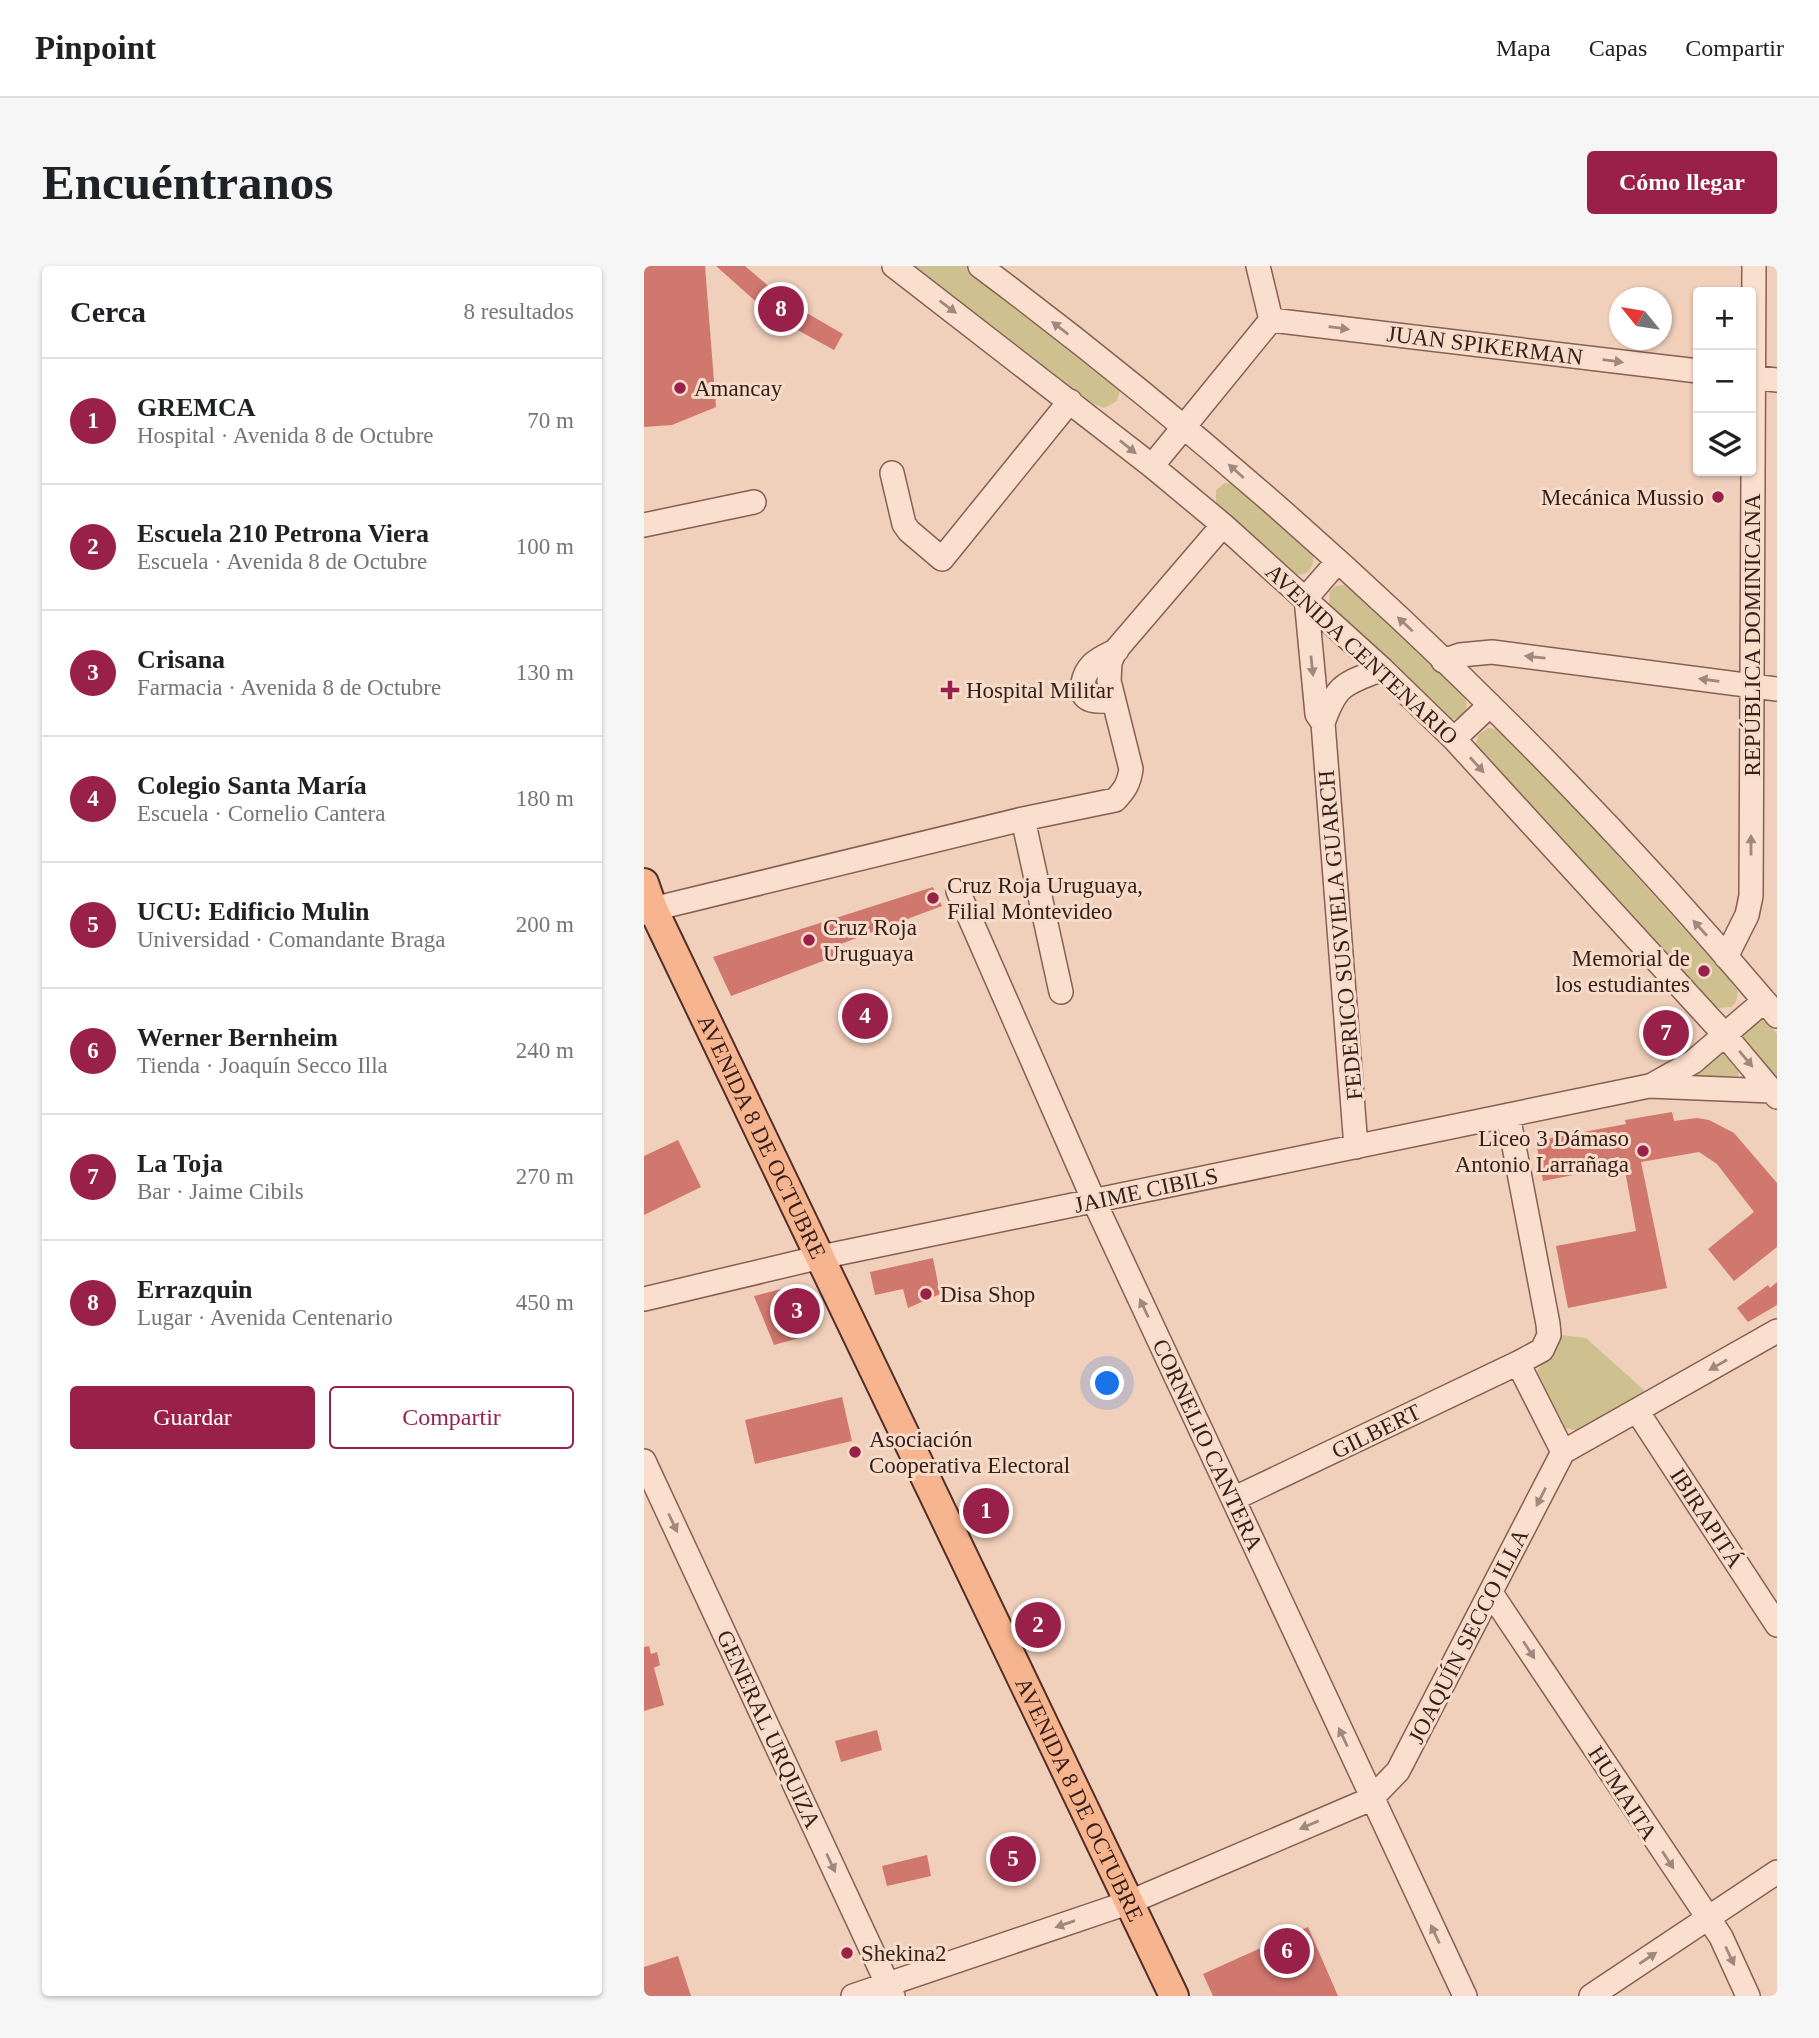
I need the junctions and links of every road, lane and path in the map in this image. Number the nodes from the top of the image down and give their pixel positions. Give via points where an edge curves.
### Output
1 (894, 266) edge
2 (980, 266) edge
3 (1258, 266) edge
4 (1754, 266) edge
5 (1271, 320) junction
6 (1752, 350) edge
7 (1693, 369) edge
8 (1756, 377) edge
9 (1777, 380) edge
10 (1070, 401) junction
11 (1752, 413) edge
12 (1185, 426) junction
13 (1152, 466) junction
14 (892, 473) dead end
15 (754, 502) dead end
16 (644, 525) edge
17 (1223, 525) junction
18 (1338, 561) junction
19 (1306, 598) junction
20 (1443, 661) junction
21 (1382, 669) junction
22 (1751, 686) junction
23 (1777, 689) edge
24 (1490, 705) junction
25 (1324, 723) junction
26 (1454, 739) junction
27 (1023, 819) junction
28 (958, 891) dead end
29 (647, 902) edge
30 (1726, 957) junction
31 (1061, 992) dead end
32 (1771, 1009) edge
33 (1724, 1034) junction
34 (1649, 1086) junction
35 (1774, 1094) edge
36 (1508, 1115) junction
37 (1356, 1147) junction
38 (1094, 1201) junction
39 (821, 1258) junction
40 (644, 1299) edge
41 (1777, 1331) edge
42 (1518, 1363) junction
43 (1637, 1411) junction
44 (1563, 1452) junction
45 (644, 1461) edge
46 (1233, 1499) junction
47 (1491, 1593) junction
48 (1777, 1625) edge
49 (1371, 1799) junction
50 (1777, 1872) edge
51 (1130, 1902) junction
52 (1707, 1919) junction
53 (890, 1990) edge
54 (853, 1996) edge
55 (1174, 1996) edge
56 (1465, 1996) edge
57 (1591, 1996) edge
58 (1748, 1996) edge

1 -> 10 street, AVENIDA CENTENARIO
12 -> 2 street
3 - 5 street
4 - 6 street, REPÚBLICA DOMINICANA
5 -> 7 street, JUAN SPIKERMAN
5 - 12 street
8 - 9 street
10 -> 13 street, AVENIDA CENTENARIO
10 - 14 street via 943,559 904,524
11 - 22 street, REPÚBLICA DOMINICANA
12 - 13 street
18 -> 12 street
13 - 17 street, AVENIDA CENTENARIO
15 - 16 street
17 - 19 street, AVENIDA CENTENARIO
17 - 27 street via 1117,650 1094,663 1084,679 1083,695 1088,699 1114,700 1131,769 1125,790 1115,800
18 - 19 street
20 -> 18 street
19 - 21 street, AVENIDA CENTENARIO
19 -> 25 street, FEDERICO SUSVIELA GUARCH via 1317,714
22 -> 20 street via 1492,652
20 - 24 street
21 - 25 street, FEDERICO SUSVIELA GUARCH via 1345,684
21 - 26 street, AVENIDA CENTENARIO
22 - 23 street
30 -> 22 street, REPÚBLICA DOMINICANA via 1747,915 1751,896
24 - 26 street
30 -> 24 street
25 - 37 street, FEDERICO SUSVIELA GUARCH
26 -> 33 street, AVENIDA CENTENARIO
27 - 29 street
27 - 31 street
28 - 38 street, CORNELIO CANTERA
29 - 39 main road, AVENIDA 8 DE OCTUBRE
30 - 32 street
32 - 33 street, JAIME CIBILS
33 - 34 street, JAIME CIBILS via 1693,1062
33 -> 35 street, AVENIDA CENTENARIO
34 - 35 street, JAIME CIBILS
34 - 36 street, JAIME CIBILS
36 - 37 street, JAIME CIBILS
36 - 42 street via 1549,1335 1542,1350
37 - 38 street, JAIME CIBILS
38 - 39 street, JAIME CIBILS
46 -> 38 street, CORNELIO CANTERA
39 - 40 street, JAIME CIBILS
39 - 51 main road, AVENIDA 8 DE OCTUBRE
41 -> 43 street
42 - 44 street
42 - 46 street, GILBERT
43 - 44 street
43 - 48 street, IBIRAPITÁ
44 -> 47 street, JOAQUÍN SECCO ILLA
45 -> 53 street, GENERAL URQUIZA
49 -> 46 street, CORNELIO CANTERA
47 - 49 street, JOAQUÍN SECCO ILLA via 1398,1771
47 -> 52 street, HUMAITA
49 -> 51 street, JOAQUÍN SECCO ILLA
56 -> 49 street, CORNELIO CANTERA
50 - 52 street
51 -> 53 street, JOAQUÍN SECCO ILLA
51 - 55 main road, AVENIDA 8 DE OCTUBRE
57 -> 52 street
52 -> 58 street, HUMAITA via 1721,1937
53 - 54 street, JOAQUÍN SECCO ILLA

